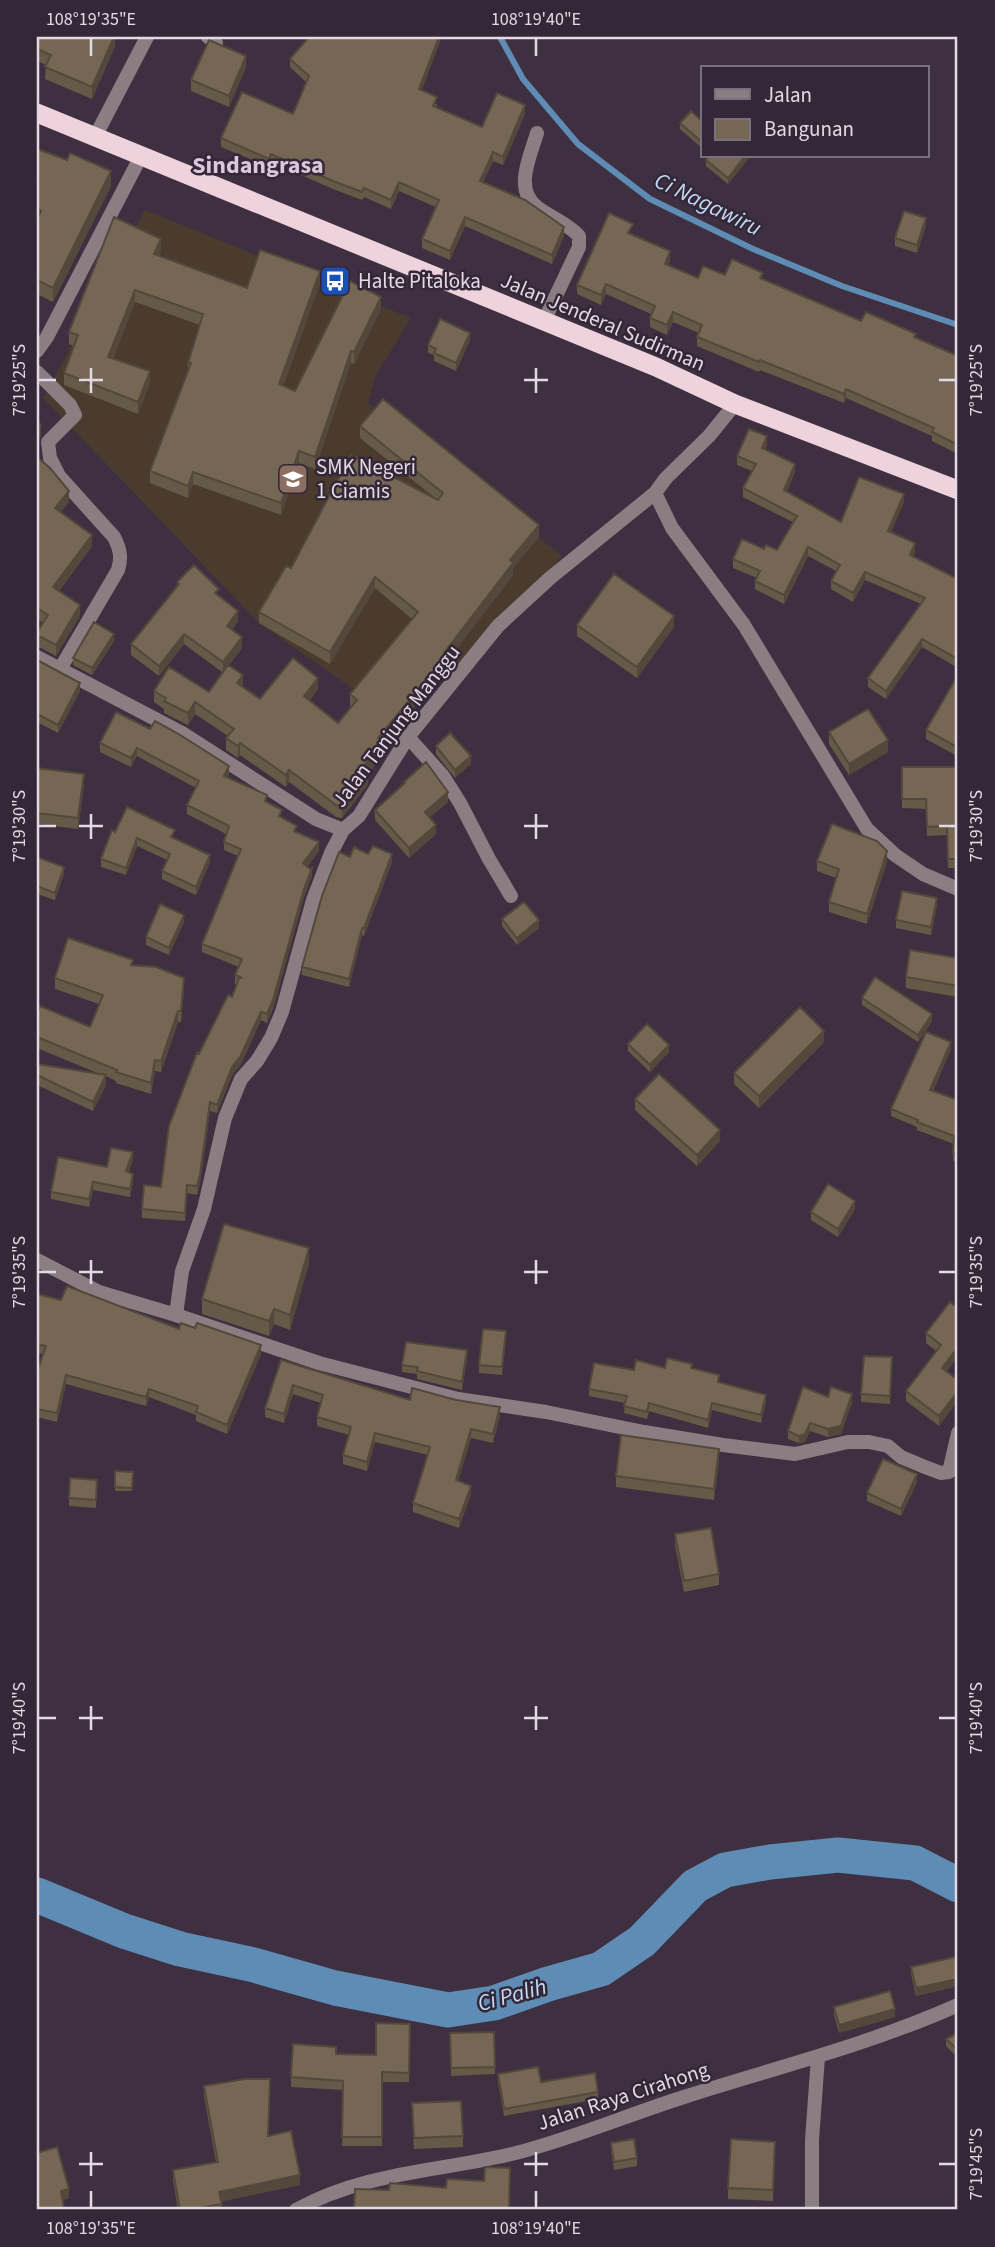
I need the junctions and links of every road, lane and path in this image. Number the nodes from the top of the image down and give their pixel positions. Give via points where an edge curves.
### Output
1 (147, 37) edge
2 (37, 113) edge
3 (537, 133) dead end
4 (95, 137) junction
5 (141, 156) junction
6 (544, 321) junction
7 (37, 351) edge
8 (37, 372) edge
9 (735, 404) junction
10 (958, 491) edge
11 (655, 493) junction
12 (37, 657) edge
13 (60, 669) junction
14 (408, 737) junction
15 (343, 831) junction
16 (958, 889) edge
17 (511, 896) dead end
18 (37, 1260) edge
19 (176, 1315) junction
20 (958, 1433) edge
21 (958, 2004) edge
22 (818, 2057) junction
23 (296, 2210) edge
24 (812, 2210) edge

1 - 4 street
2 - 4 highway, Jalan Jenderal Sudirman
3 - 6 street via 524,184 527,197 579,236 579,247
4 - 5 highway, Jalan Jenderal Sudirman
5 - 6 highway, Jalan Jenderal Sudirman
5 - 7 street
6 - 9 highway, Jalan Jenderal Sudirman
8 - 13 street via 75,415 48,442 50,458 60,476 114,537 121,560
9 - 10 highway, Jalan Jenderal Sudirman
9 - 11 street, Jalan Tanjung Manggu
11 - 14 street, Jalan Tanjung Manggu via 498,626
11 - 16 street via 672,528 744,625 867,829 923,874
12 - 13 street, Jalan Tanjung Manggu
13 - 15 street, Jalan Tanjung Manggu via 182,733 316,819
14 - 15 street, Jalan Tanjung Manggu via 359,816
14 - 17 street via 443,776
15 - 19 street via 313,900 282,1012 257,1061 241,1079 225,1118 204,1209 182,1271
18 - 19 street via 99,1292
19 - 20 street via 319,1363 458,1399 723,1445 795,1454 869,1442 949,1472
21 - 22 street, Jalan Raya Cirahong via 907,2028
22 - 23 street, Jalan Raya Cirahong via 625,2116 563,2140 470,2164 378,2178
22 - 24 street

